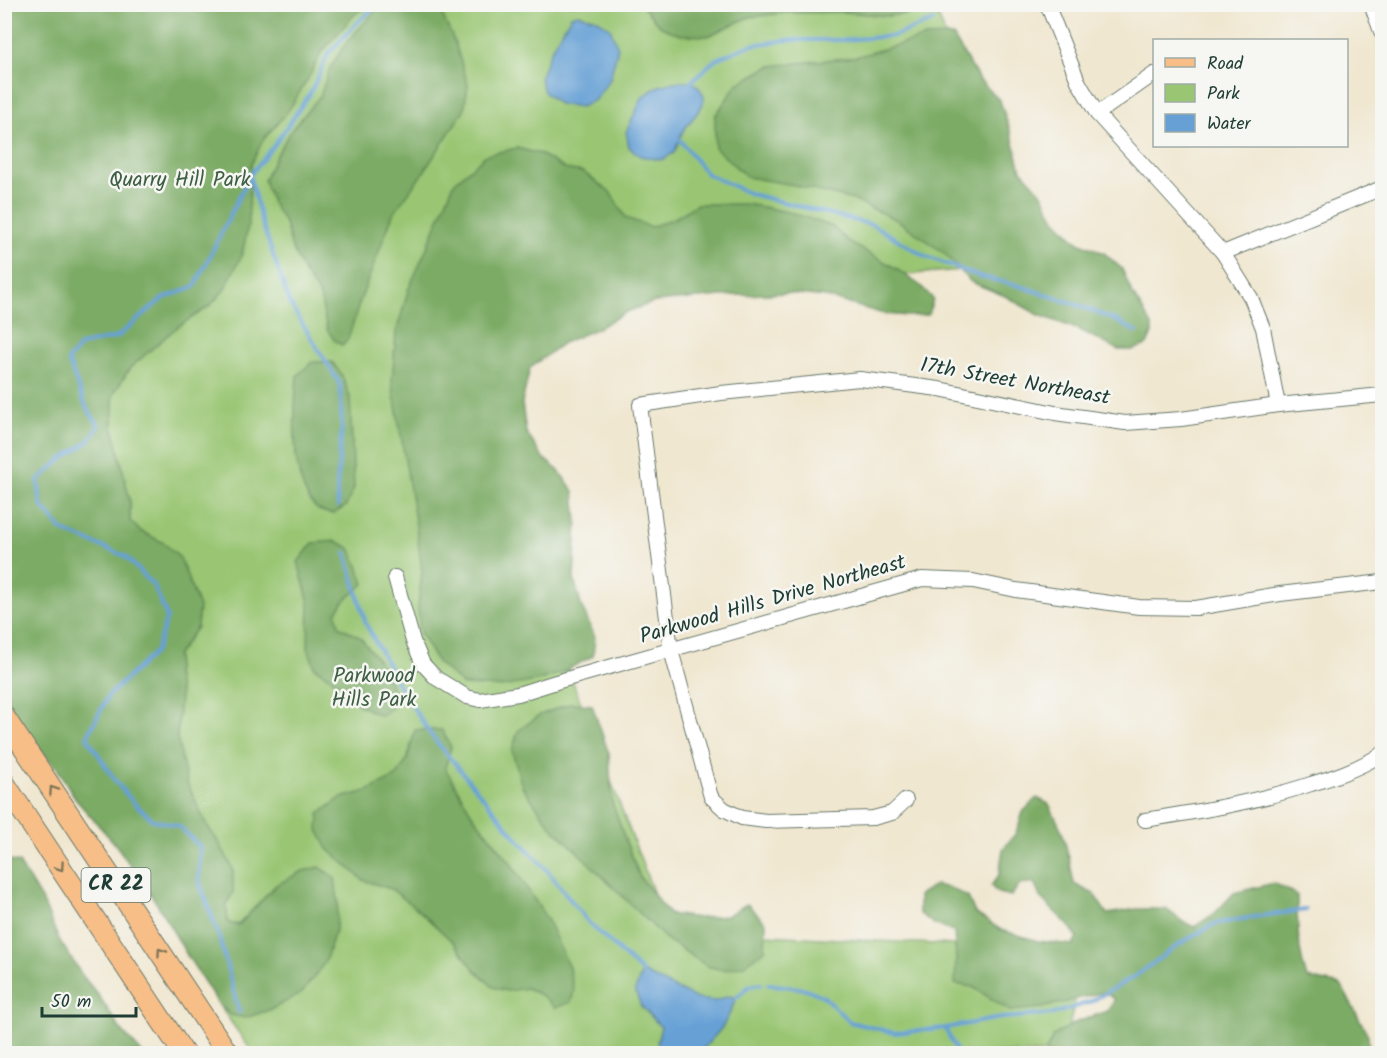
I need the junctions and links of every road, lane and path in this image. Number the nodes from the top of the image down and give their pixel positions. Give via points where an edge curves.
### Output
1 (1047, 4) edge
2 (1371, 4) edge
3 (1383, 34) edge
4 (1153, 75) edge
5 (1097, 114) junction
6 (1383, 188) edge
7 (1223, 253) junction
8 (1383, 395) edge
9 (1278, 405) junction
10 (395, 577) dead end
11 (1383, 582) edge
12 (671, 650) junction
13 (4, 717) edge
14 (1383, 754) edge
15 (4, 783) edge
16 (906, 800) dead end
17 (1145, 820) dead end
18 (184, 1053) edge
19 (228, 1053) edge

1 - 5 street via 1078,81
2 - 3 street
4 - 5 street
5 - 7 street
6 - 7 street
7 - 9 street via 1251,298 1263,328
8 - 9 street, 17th Street Northeast
9 - 12 street, 17th Street Northeast via 1125,423 1055,413 939,388 860,379 640,405
10 - 12 street, Parkwood Hills Drive Northeast via 423,664 436,678 467,697 480,700 518,694
11 - 12 street, Parkwood Hills Drive Northeast via 1196,608 1139,607 973,581 922,579
12 - 16 street via 711,796 724,809 742,818 766,821 873,818 892,813
19 -> 13 main road, CR 22
14 - 17 street via 1339,776 1285,793
15 -> 18 main road, CR 22

